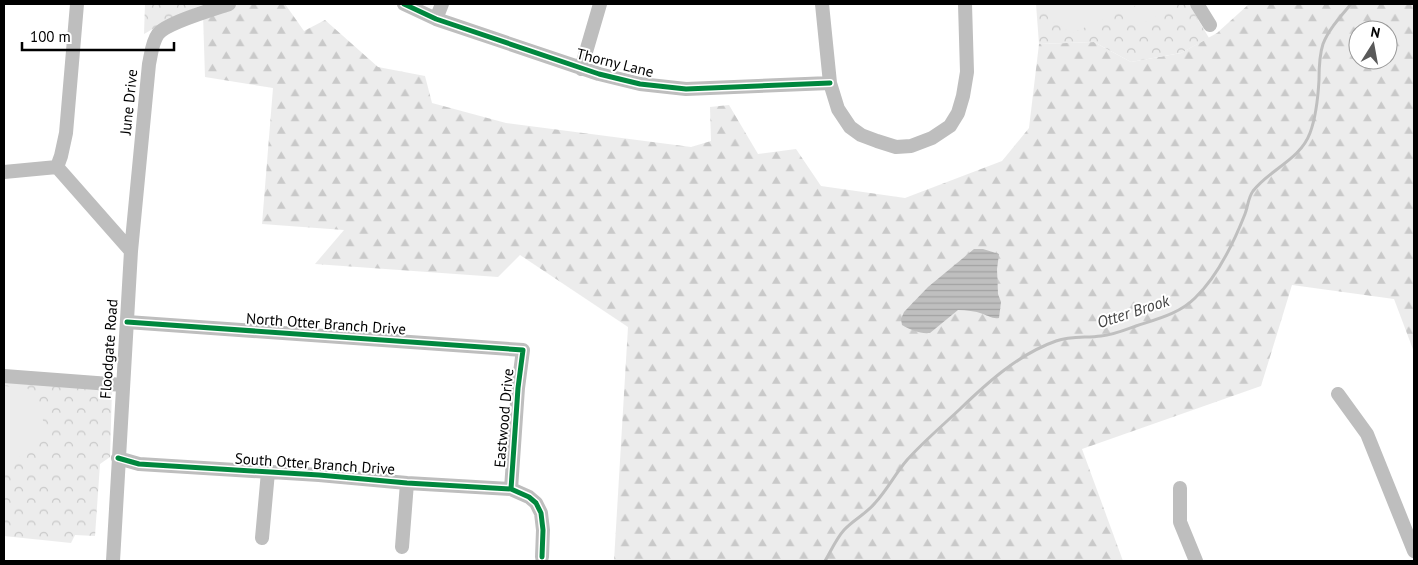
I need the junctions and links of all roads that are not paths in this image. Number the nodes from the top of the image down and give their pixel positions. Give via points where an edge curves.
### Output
1 (77, 4) edge
2 (229, 4) edge
3 (404, 4) edge
4 (442, 4) edge
5 (600, 4) edge
6 (822, 4) edge
7 (965, 4) edge
8 (1198, 4) edge
9 (436, 19) junction
10 (1210, 25) dead end
11 (581, 69) junction
12 (830, 83) junction
13 (57, 167) junction
14 (4, 172) edge
15 (131, 251) junction
16 (127, 322) junction
17 (523, 350) joint
18 (4, 376) edge
19 (123, 385) junction
20 (1338, 394) dead end
21 (118, 458) junction
22 (268, 472) junction
23 (407, 483) junction
24 (1180, 488) dead end
25 (511, 489) junction
26 (262, 538) dead end
27 (402, 547) dead end
28 (1414, 551) edge
29 (542, 557) dead end
30 (113, 561) edge
31 (1196, 561) edge

1 - 13 street via 66,133
2 - 15 street, June Drive via 172,25 159,33 155,40 149,64
3 - 9 street, Thorny Lane
4 - 9 street
5 - 11 street
6 - 12 street
7 - 12 street via 967,72 963,96 950,126 932,138 911,146 896,147 861,135 850,127 838,109
8 - 10 street
9 - 11 street, Thorny Lane
11 - 12 street, Thorny Lane via 640,84 686,90
13 - 14 street
13 - 15 street
15 - 16 street, Floodgate Road
16 - 17 street, North Otter Branch Drive
16 - 19 street, Floodgate Road
17 - 25 street, Eastwood Drive
18 - 19 street
19 - 21 street, Floodgate Road
20 - 28 street via 1367,434
21 - 22 street, South Otter Branch Drive via 139,464
21 - 30 street, Floodgate Road
22 - 23 street, South Otter Branch Drive
22 - 26 street
23 - 25 street, South Otter Branch Drive
23 - 27 street
24 - 31 street via 1180,522
25 - 29 street via 536,503 543,530

